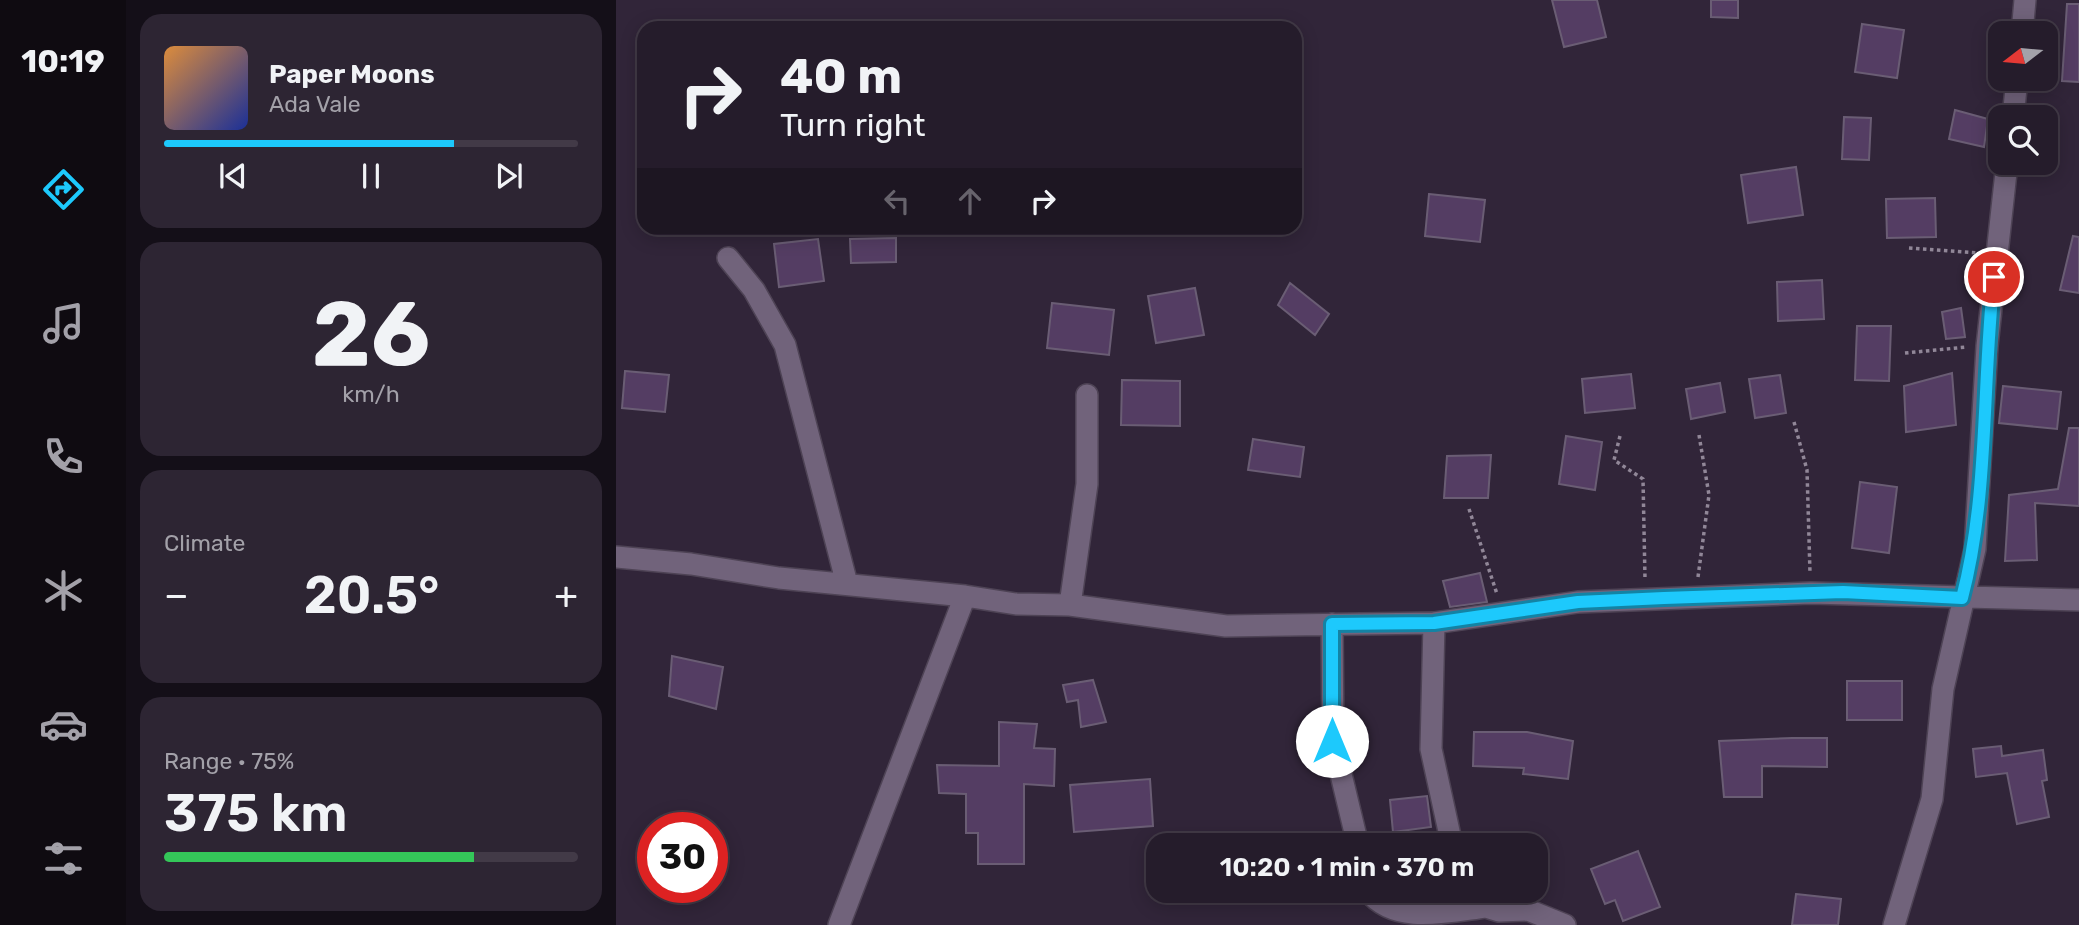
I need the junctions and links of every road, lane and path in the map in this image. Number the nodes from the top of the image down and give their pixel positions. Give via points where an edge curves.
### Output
1 (2025, 0) edge
2 (2023, 21) edge
3 (2006, 175) edge
4 (1909, 248) dead end
5 (1997, 254) junction
6 (728, 258) dead end
7 (1987, 346) junction
8 (1905, 353) dead end
9 (1087, 395) dead end
10 (1794, 422) dead end
11 (1699, 435) dead end
12 (1620, 436) dead end
13 (1469, 509) dead end
14 (616, 557) edge
15 (847, 584) junction
16 (1811, 593) junction
17 (965, 596) junction
18 (1696, 597) junction
19 (1962, 598) junction
20 (1645, 599) junction
21 (2079, 600) edge
22 (1070, 605) junction
23 (1503, 613) junction
24 (1434, 623) junction
25 (1332, 624) junction
26 (1355, 833) edge
27 (1449, 833) edge
28 (1378, 903) edge
29 (1474, 903) edge
30 (1486, 907) junction
31 (839, 925) edge
32 (1565, 925) edge
33 (1894, 925) edge

1 - 2 street
3 - 5 street
4 - 5 path
5 - 7 street
6 - 15 street via 754,290 785,345
7 - 8 path
7 - 19 street via 1975,549
9 - 22 street via 1087,484
10 - 16 path via 1807,470
11 - 18 path via 1709,495
12 - 20 path via 1614,460 1643,479
13 - 23 path
14 - 15 street
15 - 17 street
16 - 18 street
16 - 19 street
17 - 22 street via 1016,604
17 - 31 street
18 - 20 street
19 - 21 street
19 - 33 street via 1943,689 1931,799
20 - 23 street via 1578,602
22 - 25 street via 1226,626
23 - 24 street
24 - 25 street
24 - 27 street via 1431,749
25 - 26 street via 1332,741
28 - 30 street via 1410,917
29 - 30 street
30 - 32 street via 1528,910

